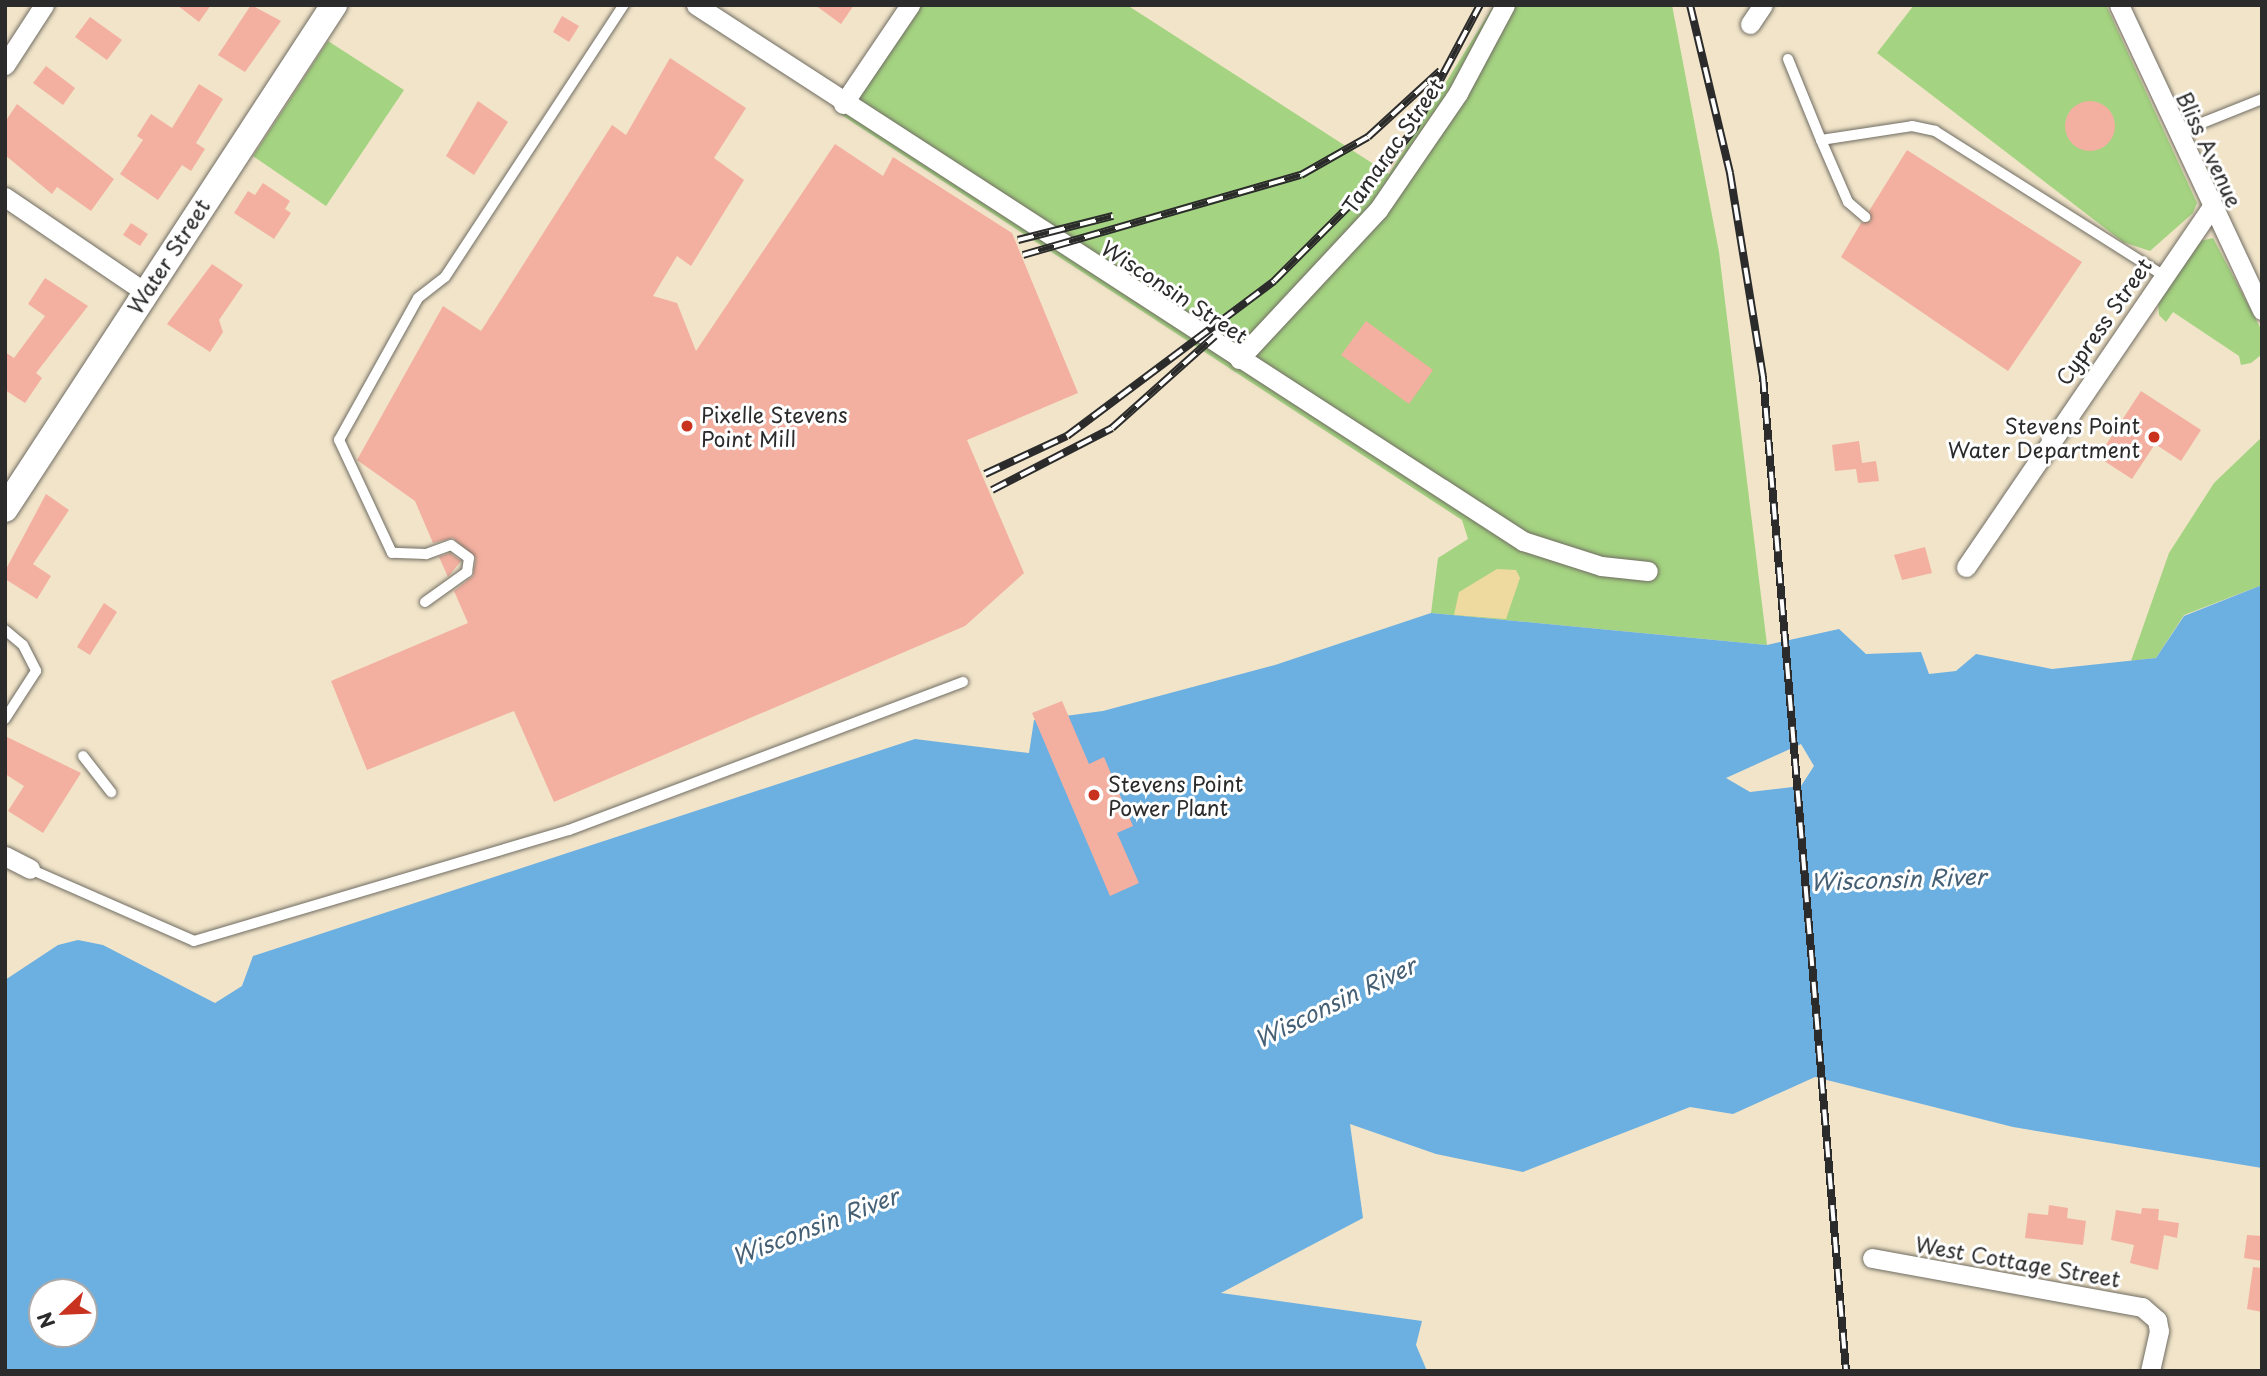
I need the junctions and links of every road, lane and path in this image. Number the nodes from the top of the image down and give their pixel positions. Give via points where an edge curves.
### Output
1 (44, 5) edge
2 (334, 5) edge
3 (624, 5) edge
4 (696, 5) edge
5 (910, 5) edge
6 (1505, 5) edge
7 (1763, 5) edge
8 (2119, 5) edge
9 (1750, 24) dead end
10 (1788, 60) dead end
11 (5, 65) edge
12 (2262, 99) edge
13 (843, 104) junction
14 (2177, 133) junction
15 (1821, 140) junction
16 (5, 197) edge
17 (2211, 208) junction
18 (1865, 218) dead end
19 (2163, 275) junction
20 (145, 292) junction
21 (2262, 310) edge
22 (1239, 359) junction
23 (5, 509) edge
24 (1966, 567) dead end
25 (1648, 571) dead end
26 (425, 602) dead end
27 (5, 630) edge
28 (963, 682) dead end
29 (5, 719) edge
30 (83, 756) dead end
31 (111, 792) dead end
32 (5, 856) edge
33 (30, 869) joint
34 (1872, 1258) dead end
35 (2150, 1371) edge

1 - 11 street
2 - 20 street, Water Street
3 - 26 lane via 445,277 418,298 338,439 392,553 426,554 451,545 469,558 467,572
4 - 13 street, Wisconsin Street
5 - 13 street
6 - 22 street, Tamarac Street via 1458,93 1378,211
7 - 9 street
8 - 14 street, Bliss Avenue
10 - 15 lane
12 - 14 lane
13 - 22 street, Wisconsin Street
14 - 17 street, Bliss Avenue
15 - 18 lane via 1848,202
15 - 19 lane via 1912,127 1935,131
16 - 20 street
17 - 19 street, Cypress Street
17 - 21 street, Bliss Avenue
19 - 24 street, Cypress Street
20 - 23 street, Water Street
22 - 25 street, Wisconsin Street via 1523,541 1601,566
27 - 29 lane via 23,645 36,671
28 - 33 lane via 569,830 194,941
30 - 31 lane
32 - 33 street
34 - 35 street, West Cottage Street via 2142,1307 2153,1316 2159,1331

